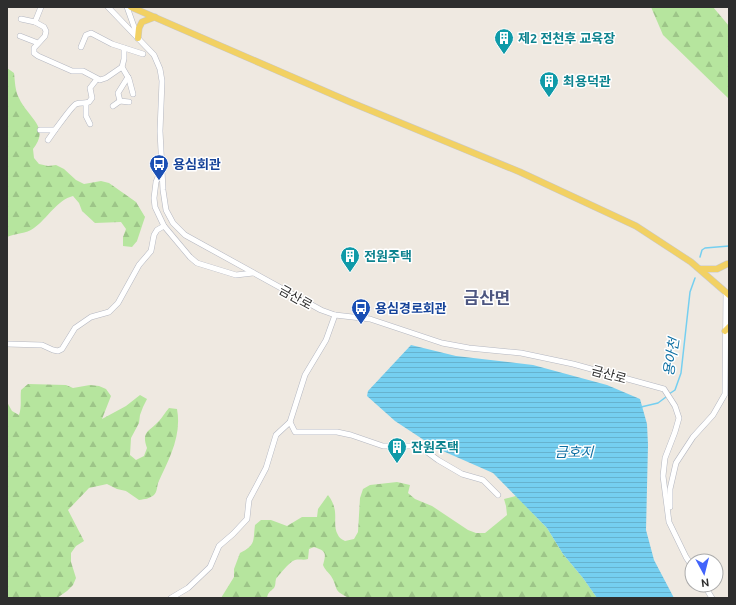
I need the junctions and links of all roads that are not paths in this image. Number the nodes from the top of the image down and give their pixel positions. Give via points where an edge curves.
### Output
1 (41, 7) edge
2 (108, 7) edge
3 (127, 7) edge
4 (131, 7) edge
5 (155, 17) junction
6 (21, 19) dead end
7 (35, 22) junction
8 (20, 36) dead end
9 (138, 38) junction
10 (38, 43) junction
11 (80, 47) dead end
12 (124, 48) junction
13 (143, 54) dead end
14 (122, 67) junction
15 (128, 77) junction
16 (97, 79) junction
17 (133, 94) dead end
18 (120, 101) junction
19 (129, 102) dead end
20 (86, 103) junction
21 (113, 106) dead end
22 (90, 124) dead end
23 (40, 130) dead end
24 (54, 130) junction
25 (48, 140) dead end
26 (161, 170) junction
27 (164, 226) junction
28 (727, 264) dead end
29 (700, 270) junction
30 (253, 273) junction
31 (728, 294) edge
32 (335, 315) junction
33 (727, 329) edge
34 (7, 344) edge
35 (290, 422) junction
36 (498, 495) dead end
37 (669, 522) junction
38 (684, 553) edge
39 (171, 598) edge

1 - 7 street
2 - 9 street, 금산로
3 - 9 street
4 - 5 main road
5 - 9 main road via 142,22
5 - 29 main road via 350,102 520,172 636,226
6 - 7 street
7 - 10 street via 46,31
8 - 10 street
9 - 26 street, 금산로 via 154,55 162,76
10 - 16 street via 34,51 36,55 72,71 84,71
11 - 12 street via 88,33
12 - 13 street
12 - 14 street
14 - 15 street
14 - 16 street via 106,78
15 - 17 street
15 - 18 street via 118,93
16 - 20 street via 90,88 91,100
18 - 19 street
18 - 21 street
20 - 22 street via 86,116
20 - 24 street via 72,106
23 - 24 street
24 - 25 street
26 - 27 street via 154,198 155,207
26 - 30 street, 금산로 via 166,210 173,224 185,235
27 - 30 street via 197,263 236,275
27 - 34 street via 154,235 151,251 139,265 118,303 109,312 91,317 76,328 62,349 53,350 42,345
28 - 29 main road via 717,269
29 - 31 main road
30 - 32 street, 금산로 via 311,306
31 - 33 street
32 - 35 street via 326,340 305,374
32 - 37 street, 금산로 via 370,319 442,343 521,353 573,364 664,389 679,418 665,458 663,476
33 - 37 street via 725,394 713,415 693,437 676,462 670,489
35 - 36 street via 295,432 337,432 383,446 419,446 462,474 484,480
35 - 39 street via 276,435 266,468 248,500 247,518 219,546 210,567 188,588
37 - 38 street

